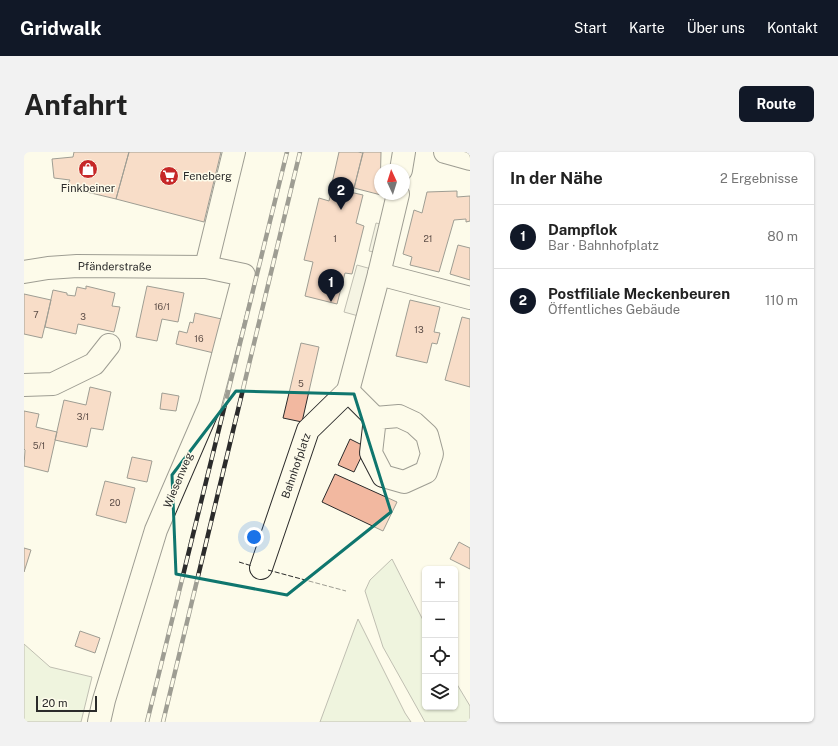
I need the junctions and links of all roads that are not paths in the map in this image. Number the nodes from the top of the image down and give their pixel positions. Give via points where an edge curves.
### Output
1 (234, 152) edge
2 (404, 152) edge
3 (445, 152) edge
4 (470, 159) edge
5 (402, 164) edge
6 (397, 200) edge
7 (206, 267) junction
8 (24, 272) edge
9 (379, 274) junction
10 (470, 298) edge
11 (108, 345) dead end
12 (24, 385) edge
13 (348, 391) junction
14 (375, 418) dead end
15 (261, 568) dead end
16 (98, 722) edge

1 - 7 street
2 - 5 street
3 - 4 street
6 - 9 street
7 - 8 street, Pfänderstraße via 77,266
7 - 16 street, Wiesenweg via 244,275 210,405 156,530
9 - 10 street
9 - 13 street
11 - 12 street via 94,364 53,384
13 - 14 street
13 - 15 street, Bahnhofplatz via 308,430

